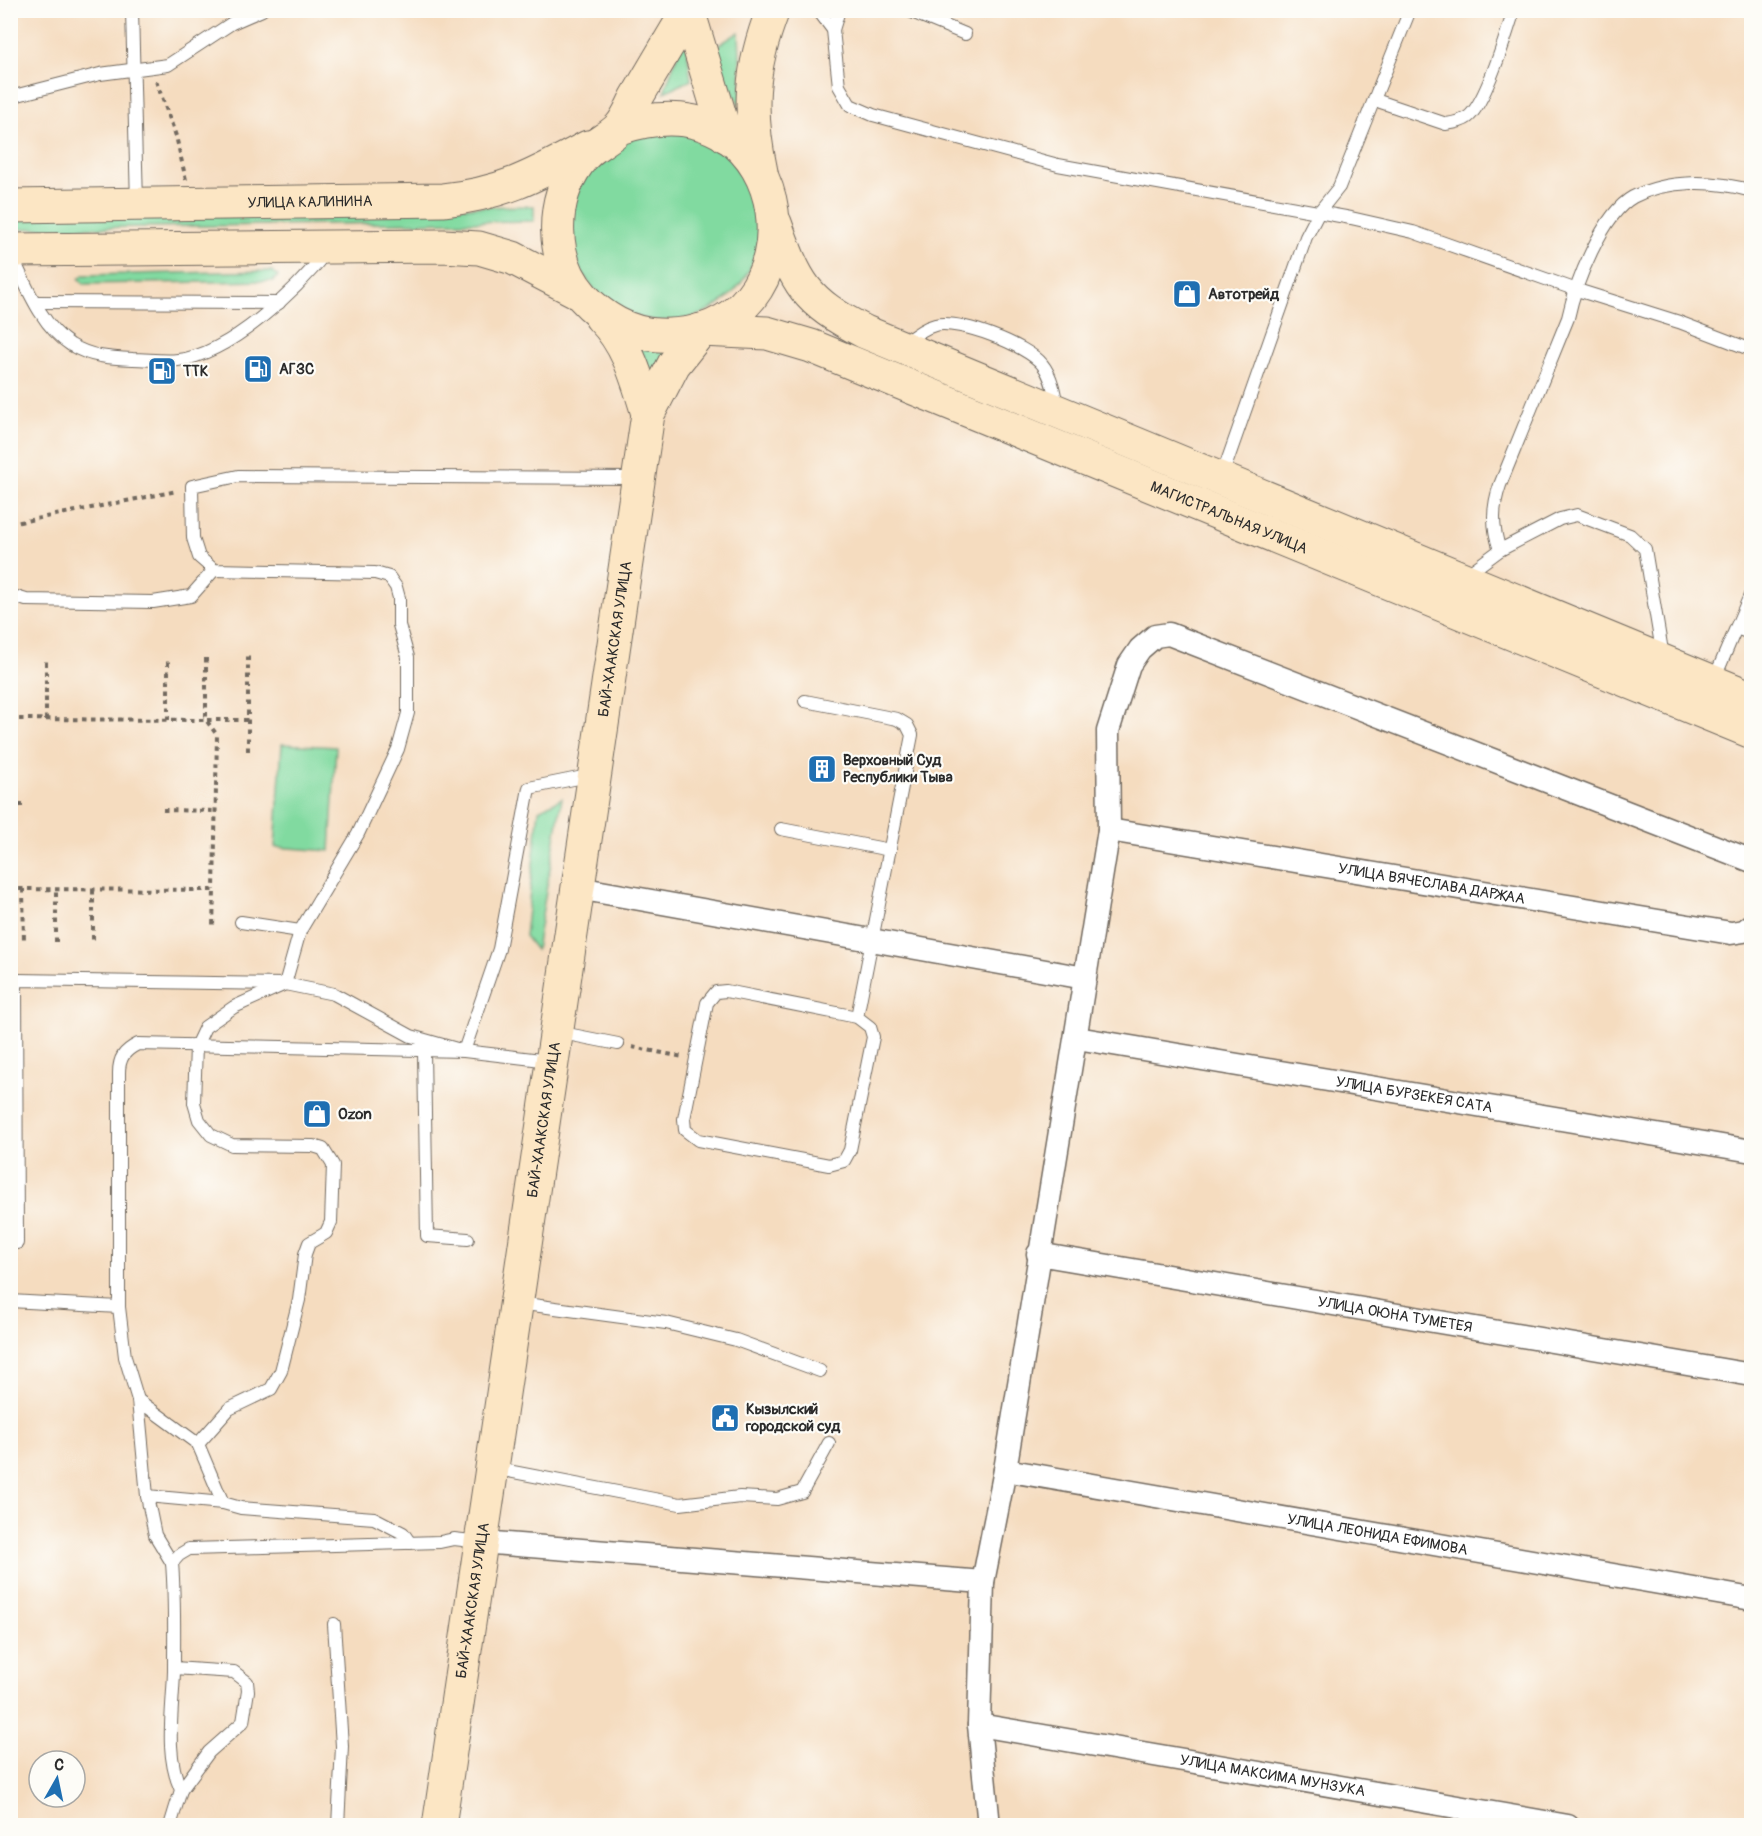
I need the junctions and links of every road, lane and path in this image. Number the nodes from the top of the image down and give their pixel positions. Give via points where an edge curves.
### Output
1 (132, 10) edge
2 (262, 10) edge
3 (773, 10) edge
4 (818, 10) edge
5 (838, 10) edge
6 (907, 10) edge
7 (1410, 10) edge
8 (1514, 10) edge
9 (688, 11) edge
10 (833, 30) junction
11 (965, 34) dead end
12 (133, 69) junction
13 (151, 69) junction
14 (10, 97) edge
15 (1375, 100) junction
16 (608, 135) junction
17 (726, 136) junction
18 (761, 174) junction
19 (186, 184) dead end
20 (1752, 191) edge
21 (137, 204) junction
22 (10, 206) edge
23 (1319, 212) junction
24 (775, 223) junction
25 (330, 247) junction
26 (10, 251) edge
27 (1574, 289) junction
28 (585, 299) junction
29 (35, 302) junction
30 (279, 303) junction
31 (701, 330) junction
32 (900, 347) junction
33 (1752, 350) edge
34 (1058, 412) junction
35 (648, 414) junction
36 (638, 478) junction
37 (1221, 480) junction
38 (192, 486) junction
39 (10, 524) edge
40 (1500, 550) junction
41 (214, 570) junction
42 (1462, 579) junction
43 (1752, 591) edge
44 (10, 595) edge
45 (1736, 628) junction
46 (1752, 634) edge
47 (248, 656) dead end
48 (168, 657) dead end
49 (206, 658) dead end
50 (46, 659) dead end
51 (1663, 662) junction
52 (1713, 682) junction
53 (1752, 698) edge
54 (805, 701) dead end
55 (10, 719) edge
56 (46, 720) junction
57 (168, 720) junction
58 (206, 720) junction
59 (248, 720) junction
60 (1752, 732) edge
61 (248, 751) dead end
62 (594, 775) junction
63 (10, 804) edge
64 (23, 805) dead end
65 (163, 810) dead end
66 (215, 811) junction
67 (781, 829) dead end
68 (1109, 830) junction
69 (890, 850) junction
70 (1752, 861) edge
71 (578, 888) junction
72 (10, 889) edge
73 (23, 889) junction
74 (56, 889) junction
75 (93, 890) junction
76 (214, 890) junction
77 (241, 922) dead end
78 (1752, 925) edge
79 (213, 927) dead end
80 (300, 931) junction
81 (872, 941) junction
82 (56, 942) dead end
83 (93, 943) dead end
84 (24, 944) dead end
85 (1085, 978) junction
86 (285, 984) junction
87 (13, 1004) edge
88 (857, 1017) junction
89 (1077, 1038) junction
90 (618, 1044) joint
91 (196, 1046) junction
92 (554, 1047) junction
93 (424, 1051) junction
94 (464, 1051) junction
95 (696, 1059) junction
96 (1752, 1151) edge
97 (468, 1239) dead end
98 (10, 1243) edge
99 (1038, 1254) junction
100 (10, 1301) edge
101 (516, 1303) junction
102 (119, 1307) junction
103 (820, 1371) dead end
104 (1752, 1375) edge
105 (138, 1400) junction
106 (829, 1443) dead end
107 (198, 1444) junction
108 (492, 1468) junction
109 (1005, 1470) junction
110 (147, 1496) junction
111 (223, 1503) junction
112 (481, 1542) junction
113 (410, 1543) junction
114 (172, 1563) junction
115 (983, 1582) junction
116 (1752, 1599) edge
117 (334, 1624) dead end
118 (174, 1668) junction
119 (980, 1725) junction
120 (181, 1790) junction
121 (170, 1826) edge
122 (338, 1826) edge
123 (439, 1826) edge
124 (989, 1826) edge
125 (1568, 1826) edge

1 - 12 lane
2 - 13 lane via 232,23 168,64
3 - 18 main road via 760,48 752,97
4 - 10 lane
5 - 10 lane
6 - 11 lane
7 - 15 lane
8 - 15 lane via 1478,105 1468,117 1446,124
9 - 16 main road
9 - 17 main road
10 - 23 lane via 839,86 850,105 873,115 1058,165
12 - 13 lane
12 - 14 lane
12 - 21 lane
13 - 19 path via 176,136
15 - 23 lane via 1339,187
16 - 17 main road, УЛИЦА КАЛИНИНА via 644,120 664,117 704,124
16 - 21 main road, УЛИЦА КАЛИНИНА via 522,183 478,196 443,200
16 - 28 main road via 578,162 564,186 557,213 558,241 565,268
17 - 18 main road via 746,153
18 - 24 main road via 771,197
20 - 27 lane via 1695,183 1660,187 1631,198 1590,252
21 - 22 main road, УЛИЦА КАЛИНИНА
23 - 27 lane via 1413,231
23 - 37 lane via 1306,237
24 - 31 main road via 774,243 760,282 733,313
24 - 32 main road, МАГИСТРАЛЬНАЯ УЛИЦА via 796,278 808,293 841,320
25 - 26 main road
25 - 28 main road via 479,248 513,258
25 - 30 lane via 306,278
26 - 29 lane
27 - 33 lane
27 - 40 lane via 1568,318 1494,502 1493,520
28 - 31 main road via 610,321 644,333 678,335
28 - 35 main road, БАЙ-ХААКСКАЯ УЛИЦА via 614,330 627,352
29 - 30 lane
29 - 30 lane via 48,323 70,344 100,358 178,361 203,353
31 - 35 main road, БАЙ-ХААКСКАЯ УЛИЦА via 669,372
31 - 60 main road, МАГИСТРАЛЬНАЯ УЛИЦА via 767,333 812,346
32 - 34 main road, МАГИСТРАЛЬНАЯ УЛИЦА
32 - 34 lane via 934,325 954,323 1022,348 1042,364
34 - 37 main road, МАГИСТРАЛЬНАЯ УЛИЦА
35 - 36 main road, БАЙ-ХААКСКАЯ УЛИЦА
36 - 38 lane via 238,476
36 - 62 main road, БАЙ-ХААКСКАЯ УЛИЦА
37 - 42 main road, МАГИСТРАЛЬНАЯ УЛИЦА
38 - 39 path
38 - 41 lane via 193,538 199,557
40 - 42 lane
40 - 51 lane via 1560,519 1577,515 1630,535 1645,549
41 - 44 lane via 191,596 153,602 26,600
41 - 80 lane via 375,573 389,577 399,598 399,626 408,657 408,713 398,749 358,834
42 - 51 main road, МАГИСТРАЛЬНАЯ УЛИЦА
43 - 45 lane
45 - 46 lane
45 - 52 lane
47 - 59 path
48 - 57 path
49 - 58 path
50 - 56 path
51 - 52 main road, МАГИСТРАЛЬНАЯ УЛИЦА
52 - 53 main road, МАГИСТРАЛЬНАЯ УЛИЦА
54 - 69 lane via 897,719 910,729 912,741
55 - 56 path
56 - 57 path
57 - 58 path
58 - 59 path
58 - 66 path via 217,735
59 - 61 path
62 - 71 main road, БАЙ-ХААКСКАЯ УЛИЦА
62 - 94 lane via 529,788 499,949
63 - 64 path
65 - 66 path
66 - 76 path
67 - 69 lane
68 - 70 street via 1108,731 1129,665 1155,636 1169,634
68 - 78 street, УЛИЦА ВЯЧЕСЛАВА ДАРЖАА via 1731,933
68 - 85 street
69 - 81 lane
71 - 81 street
71 - 92 main road, БАЙ-ХААКСКАЯ УЛИЦА
72 - 73 path
73 - 74 path
73 - 84 path
74 - 75 path
74 - 82 path
75 - 76 path
75 - 83 path
76 - 79 path
77 - 80 lane
80 - 86 lane
81 - 85 street
81 - 88 lane
85 - 89 street
86 - 87 lane via 16,980
86 - 91 lane via 234,1007 206,1027
86 - 94 lane via 334,994 411,1036
87 - 98 lane via 17,1243
88 - 95 lane via 721,991 707,1003
88 - 95 lane via 870,1027 873,1037 850,1150 844,1161 834,1165 698,1140 688,1134 684,1119
89 - 96 street, УЛИЦА БУРЗЕКЕЯ САТА
89 - 99 street
90 - 92 lane
90 - 95 path
91 - 93 lane
91 - 102 lane via 138,1044 119,1060
91 - 107 lane via 194,1103 199,1120 211,1135 232,1145 313,1146 323,1149 333,1165 331,1222 326,1233 309,1243 305,1254 299,1300 277,1380 263,1394 228,1409
92 - 94 lane
92 - 101 main road, БАЙ-ХААКСКАЯ УЛИЦА
93 - 94 lane
93 - 97 lane via 427,1236
99 - 104 street, УЛИЦА ОЮНА ТУМЕТЕЯ
99 - 109 street
100 - 102 lane
101 - 103 lane via 666,1323 736,1340
101 - 108 main road, БАЙ-ХААКСКАЯ УЛИЦА
102 - 105 lane via 125,1358
105 - 107 lane
105 - 110 lane
106 - 108 lane via 802,1492 777,1499 724,1498 680,1504
107 - 111 lane
108 - 112 main road, БАЙ-ХААКСКАЯ УЛИЦА
109 - 115 street
109 - 116 street, УЛИЦА ЛЕОНИДА ЕФИМОВА
110 - 111 lane
110 - 114 lane via 155,1535
111 - 113 lane via 241,1508 374,1518 403,1533
112 - 113 lane via 454,1539
112 - 115 street
112 - 123 main road, БАЙ-ХААКСКАЯ УЛИЦА
113 - 114 lane via 189,1550
114 - 118 lane
115 - 119 street
117 - 122 lane via 342,1746
118 - 120 lane via 171,1750
118 - 120 lane via 234,1672 247,1682 248,1691 243,1722 209,1752
119 - 124 street
119 - 125 street, УЛИЦА МАКСИМА МУНЗУКА
120 - 121 lane

